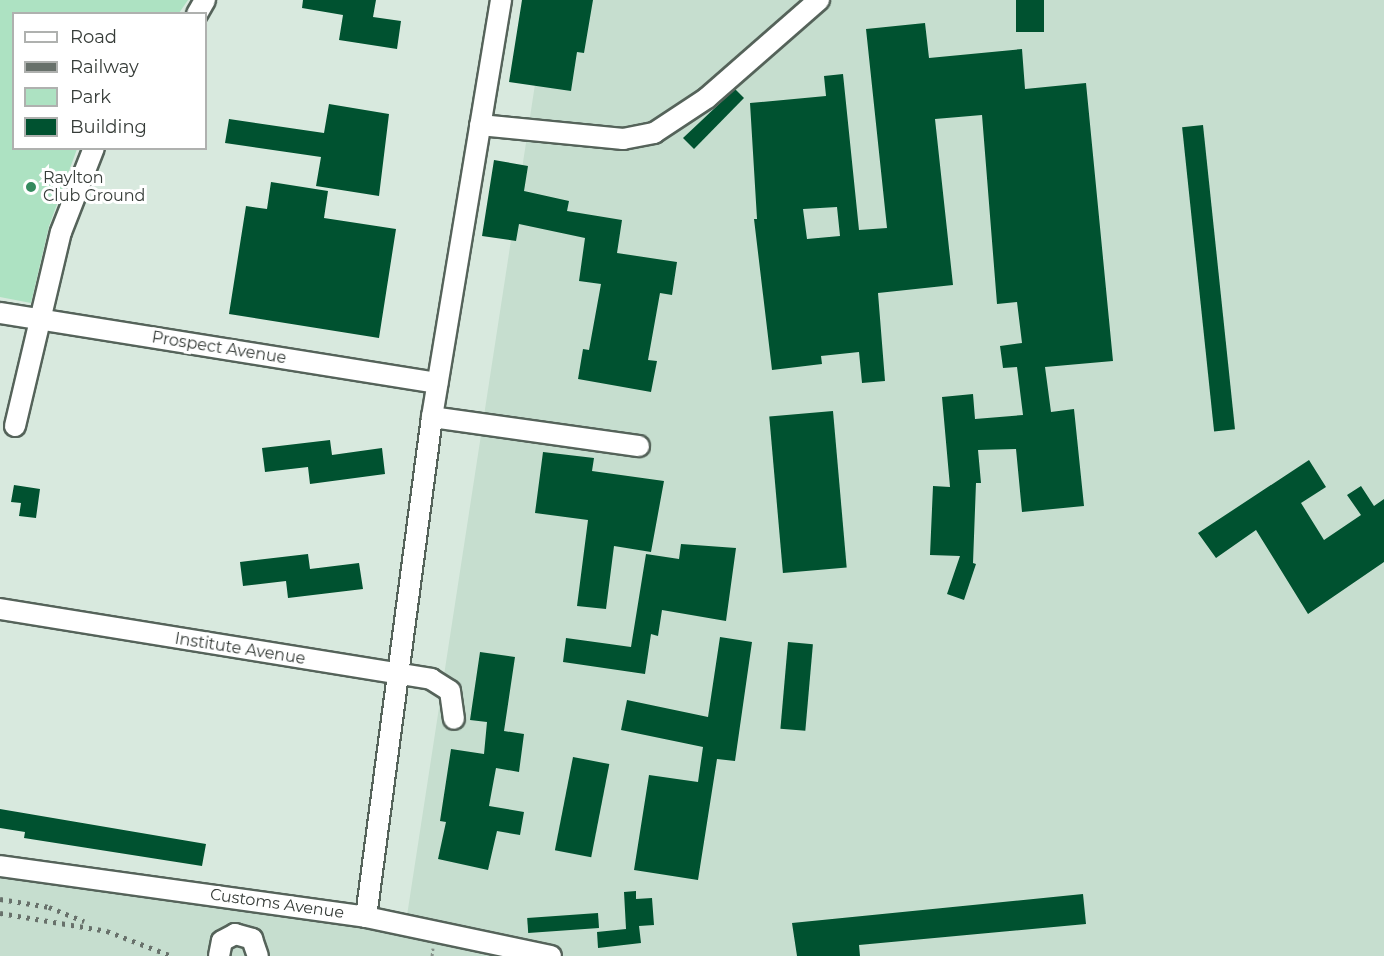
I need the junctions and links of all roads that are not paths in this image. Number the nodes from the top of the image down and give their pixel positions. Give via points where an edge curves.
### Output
1 (501, 0) edge
2 (819, 0) edge
3 (480, 125) junction
4 (93, 150) edge
5 (0, 313) edge
6 (39, 320) junction
7 (437, 383) junction
8 (432, 417) junction
9 (15, 426) dead end
10 (639, 446) dead end
11 (0, 609) edge
12 (396, 675) junction
13 (454, 718) dead end
14 (0, 866) edge
15 (366, 917) junction
16 (219, 956) edge
17 (258, 956) edge
18 (551, 956) edge

1 - 3 street
2 - 3 street via 699,104 654,133 623,139
3 - 7 street
4 - 6 street via 61,232
5 - 6 street, Prospect Avenue
6 - 7 street, Prospect Avenue
6 - 9 street
7 - 8 street
8 - 10 street
8 - 12 street
11 - 12 street, Institute Avenue
12 - 13 street, Institute Avenue via 431,679 450,691
12 - 15 street
14 - 15 street, Customs Avenue
15 - 18 street, Customs Avenue
16 - 17 street via 222,941 235,934 252,939

